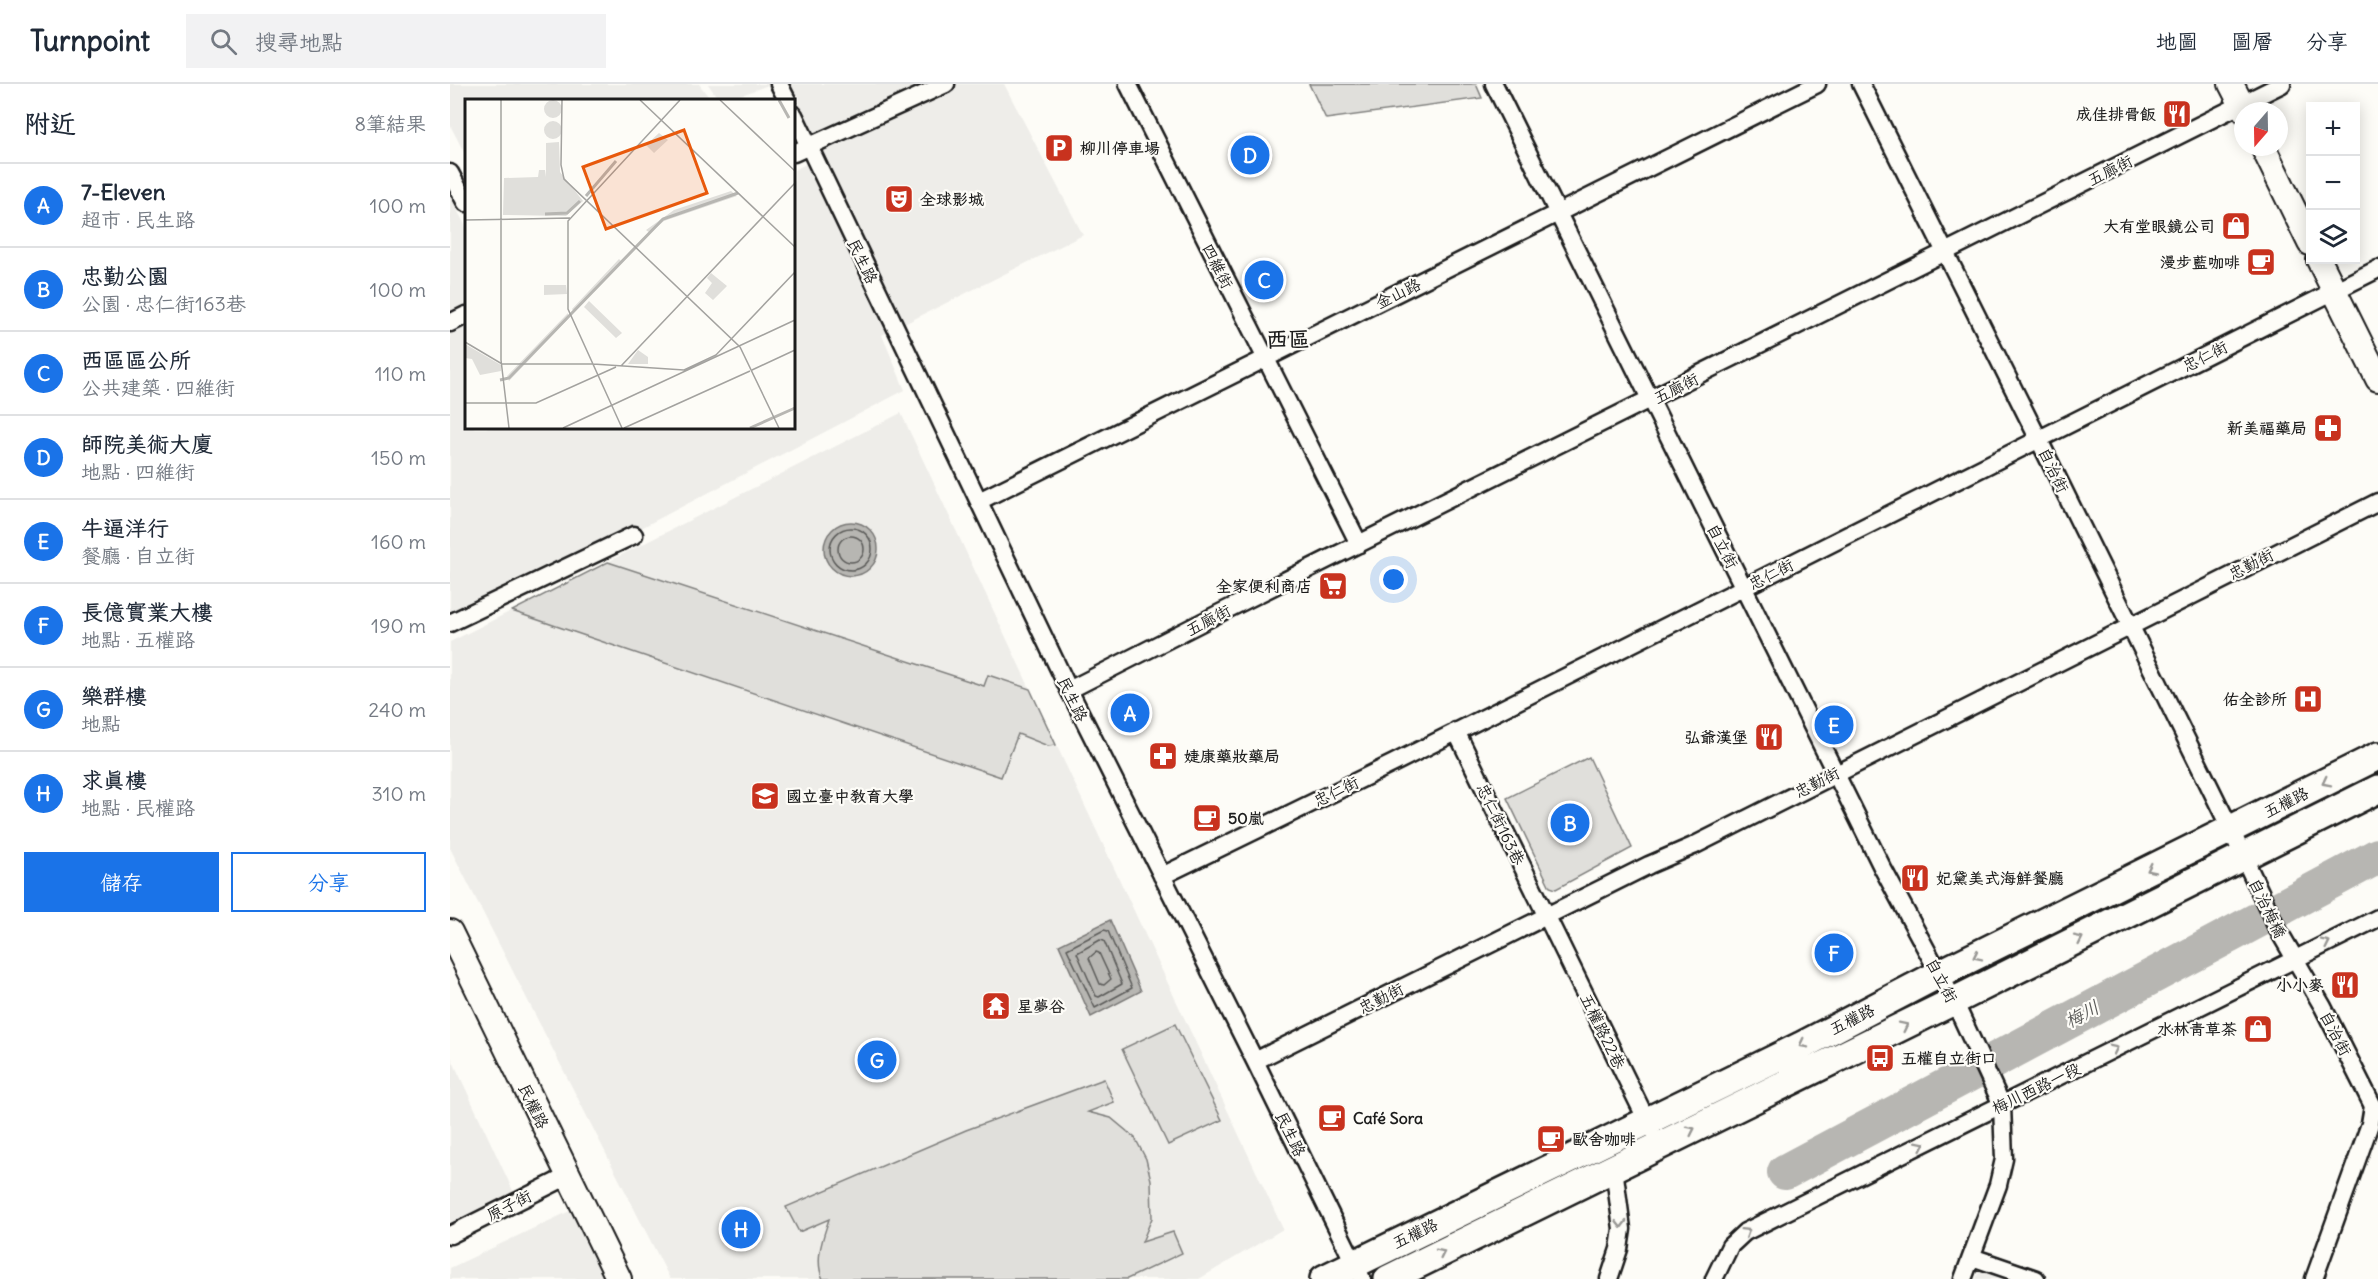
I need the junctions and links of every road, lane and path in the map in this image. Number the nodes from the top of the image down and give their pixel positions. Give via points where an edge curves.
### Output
1 (779, 84) edge
2 (946, 84) edge
3 (1128, 84) edge
4 (1494, 84) edge
5 (1818, 84) edge
6 (1861, 84) edge
7 (2282, 84) edge
8 (786, 99) edge
9 (2239, 100) edge
10 (795, 120) edge
11 (801, 150) edge
12 (2267, 156) edge
13 (450, 173) edge
14 (465, 201) edge
15 (1558, 214) junction
16 (2306, 235) edge
17 (1945, 253) junction
18 (2321, 264) edge
19 (2378, 269) edge
20 (2334, 290) junction
21 (465, 316) edge
22 (450, 323) edge
23 (1266, 359) junction
24 (2378, 379) edge
25 (1650, 400) junction
26 (2039, 440) junction
27 (979, 501) junction
28 (2378, 502) edge
29 (634, 535) dead end
30 (1359, 544) junction
31 (1743, 587) junction
32 (450, 623) edge
33 (2129, 625) junction
34 (1069, 690) junction
35 (1456, 731) junction
36 (2378, 756) edge
37 (1835, 773) junction
38 (2378, 789) edge
39 (2231, 830) junction
40 (2243, 857) junction
41 (1162, 876) junction
42 (1547, 916) junction
43 (2378, 918) edge
44 (450, 932) edge
45 (2294, 959) junction
46 (1940, 974) junction
47 (1954, 1001) junction
48 (1255, 1061) junction
49 (2002, 1105) junction
50 (1646, 1120) junction
51 (1659, 1146) junction
52 (1614, 1168) junction
53 (568, 1176) junction
54 (450, 1235) edge
55 (1972, 1257) junction
56 (1358, 1271) edge
57 (619, 1279) edge
58 (1324, 1279) edge
59 (1389, 1279) edge
60 (1609, 1279) edge
61 (1714, 1279) edge
62 (1964, 1279) edge
63 (2036, 1279) edge
64 (2314, 1279) edge

1 - 8 street
2 - 11 street
3 - 23 street, 四維街
4 - 15 street, 自立街
5 - 15 street, 金山路
6 - 17 street, 自治街
7 - 9 street, 五廊街
9 - 17 street, 五廊街
10 - 11 street, 民生路
11 - 27 street, 民生路
12 - 16 main road
13 - 14 street
15 - 23 street, 金山路
15 - 25 street, 自立街
17 - 25 street, 五廊街
17 - 26 street, 自治街
18 - 20 main road
19 - 20 street, 忠仁街
20 - 24 main road
20 - 26 street, 忠仁街
21 - 22 street
23 - 27 street, 金山路
23 - 30 street, 四維街
25 - 30 street, 五廊街
25 - 31 street, 自立街
26 - 31 street, 忠仁街
26 - 33 street, 自治街
27 - 34 street, 民生路
28 - 33 street, 忠勤街
29 - 32 street
30 - 34 street, 五廊街
31 - 35 street, 忠仁街
31 - 37 street, 自立街
33 - 37 street, 忠勤街
33 - 39 street, 自治街
34 - 41 street, 民生路
35 - 41 street, 忠仁街
35 - 42 street, 忠仁街163巷
36 -> 39 main road, 五權路
37 - 42 street, 忠勤街
37 - 46 street, 自立街
38 - 40 main road, 五權路
39 - 40 street, 自治街
39 -> 46 main road, 五權路
40 - 45 street, 自治梅橋
47 -> 40 main road, 五權路
41 - 48 street, 民生路
42 - 48 street, 忠勤街
42 - 50 street, 五權路22巷
45 -> 43 street, 梅川西路一段
44 - 53 main road, 民權路
49 -> 45 street, 梅川西路一段
45 - 64 street, 自治街 via 2373,1106
46 - 47 street, 自立街
46 -> 50 main road, 五權路
47 - 49 street, 自立街
51 -> 47 main road, 五權路
48 - 56 street, 民生路
49 - 55 street via 2004,1159
61 -> 49 street, 梅川西路一段 via 1730,1246 1745,1232
50 - 51 street, 五權路22巷
50 - 56 main road, 五權路
51 - 52 main road, 五權路
59 -> 52 main road, 五權路
52 -> 60 street via 1622,1229
53 - 54 street, 原子街
53 - 57 main road, 民權路
55 - 62 street
55 - 63 street
56 - 58 main road, 五權路

